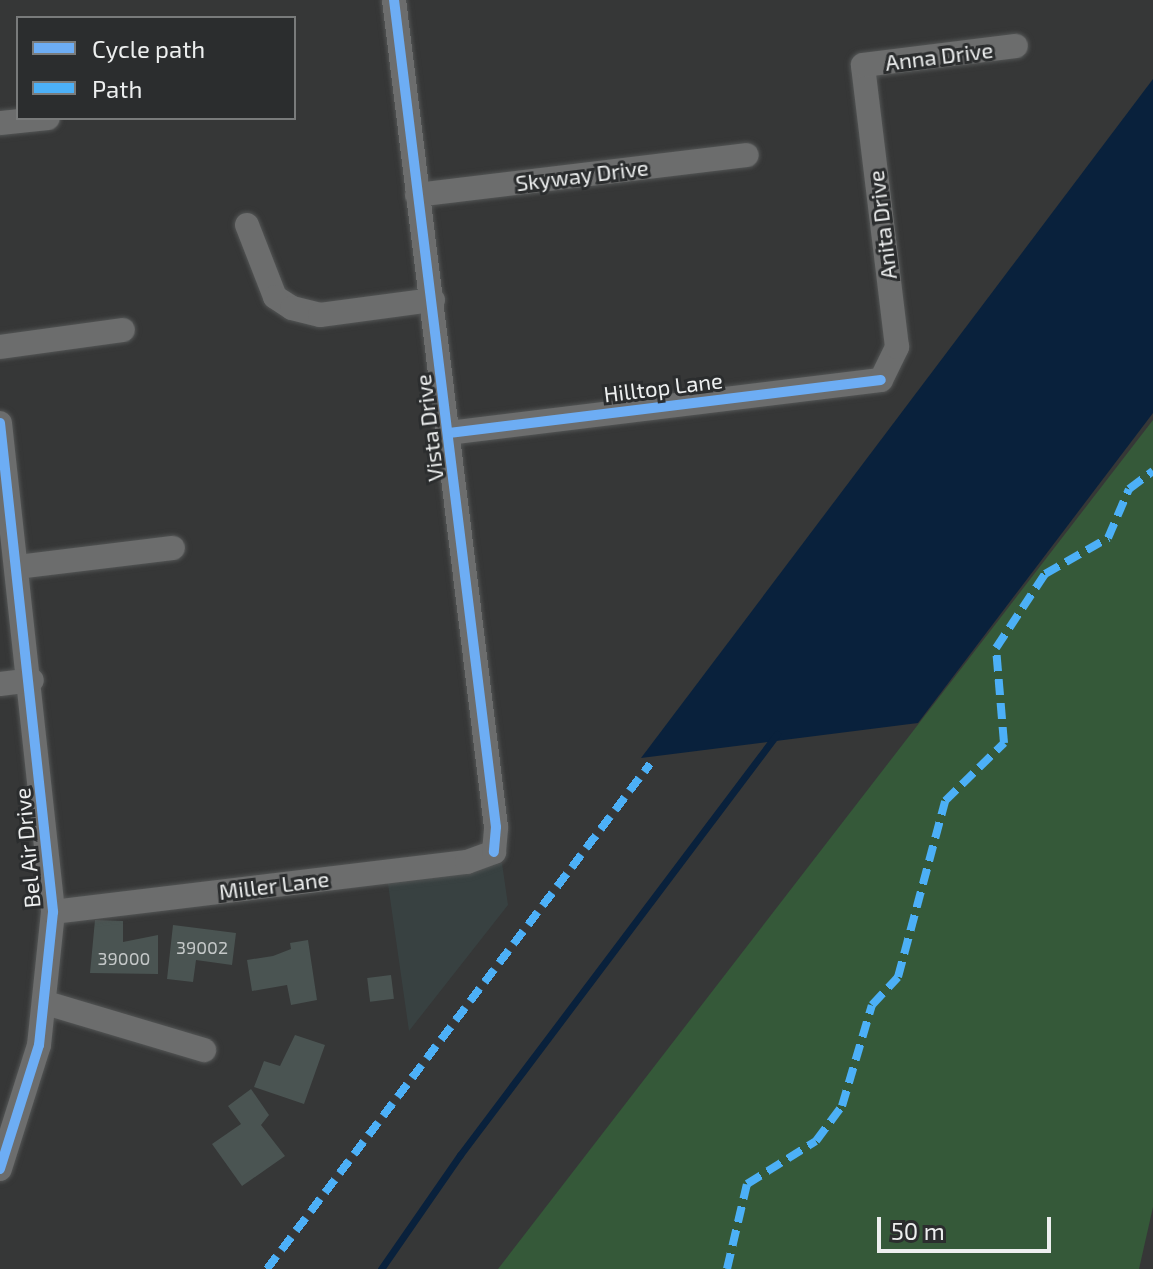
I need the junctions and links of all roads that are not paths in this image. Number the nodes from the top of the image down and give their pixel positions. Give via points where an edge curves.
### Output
1 (394, 0) edge
2 (1016, 46) dead end
3 (863, 65) joint
4 (29, 120) edge
5 (0, 123) edge
6 (747, 155) dead end
7 (417, 195) junction
8 (247, 225) dead end
9 (433, 300) junction
10 (123, 330) dead end
11 (0, 347) edge
12 (881, 380) joint
13 (0, 423) edge
14 (449, 433) junction
15 (173, 548) dead end
16 (18, 567) junction
17 (32, 680) junction
18 (0, 684) edge
19 (494, 852) joint
20 (53, 912) junction
21 (46, 1003) junction
22 (204, 1050) dead end
23 (0, 1169) edge

1 - 7 street, Vista Drive
2 - 3 street, Anna Drive
3 - 12 street, Anita Drive via 897,347
4 - 5 street
6 - 7 street, Skyway Drive
7 - 9 street, Vista Drive
8 - 9 street via 275,297 292,308 320,315
9 - 14 street, Vista Drive
10 - 11 street
12 - 14 street, Hilltop Lane
13 - 16 street, Bel Air Drive
14 - 19 street, Vista Drive via 496,827
15 - 16 street
16 - 17 street, Bel Air Drive
17 - 18 street
17 - 20 street, Bel Air Drive
19 - 20 street, Miller Lane via 467,862
20 - 21 street, Bel Air Drive
21 - 22 street
21 - 23 street, Bel Air Drive via 29,1089

